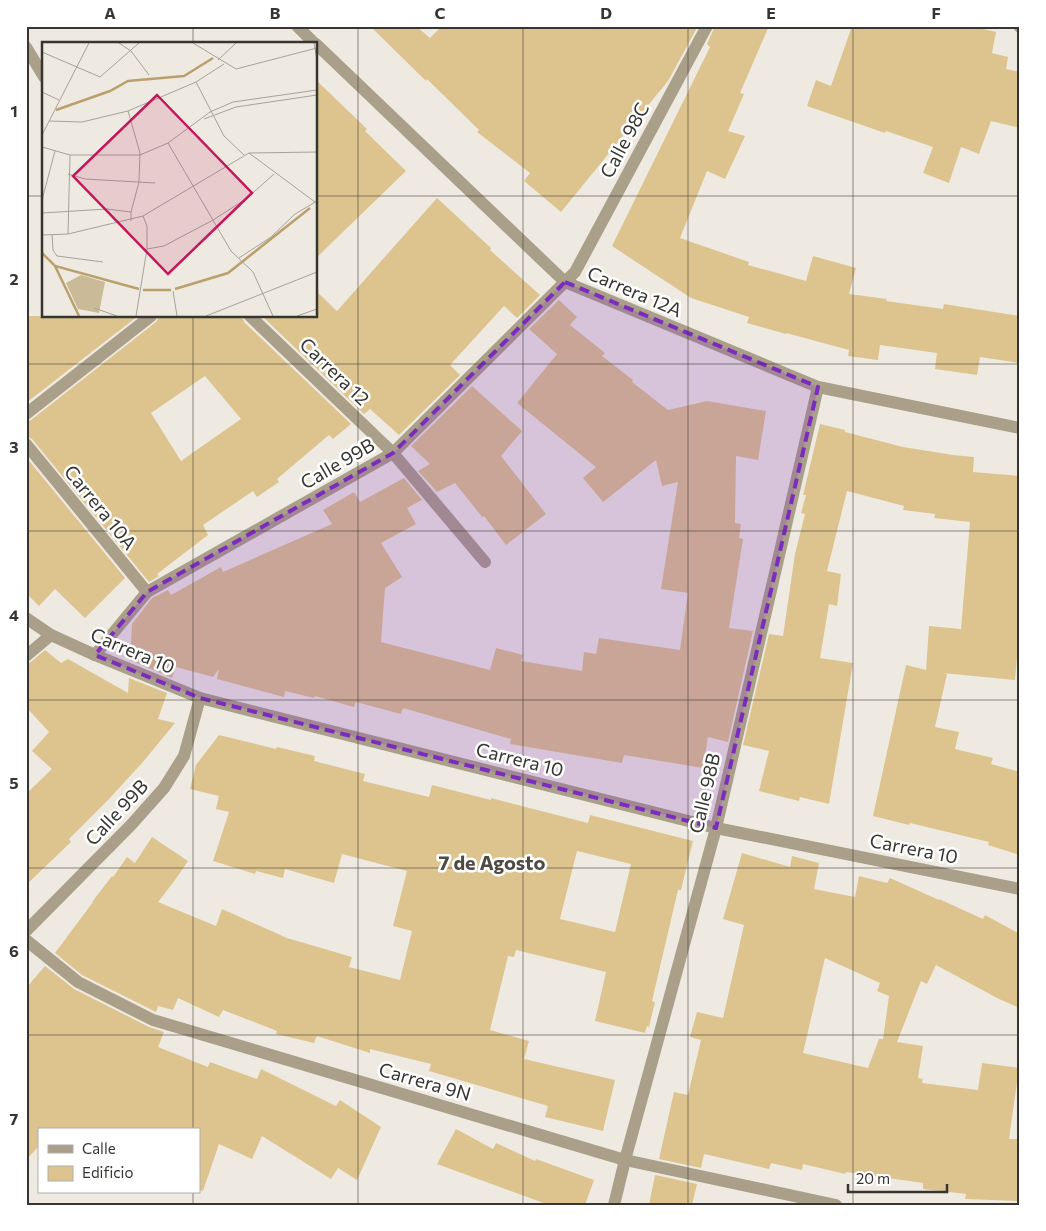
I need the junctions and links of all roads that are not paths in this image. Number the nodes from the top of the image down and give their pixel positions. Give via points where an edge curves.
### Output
1 (297, 26) edge
2 (707, 26) edge
3 (314, 42) edge
4 (318, 46) edge
5 (26, 47) edge
6 (42, 74) edge
7 (575, 272) joint
8 (565, 282) junction
9 (148, 318) edge
10 (252, 318) edge
11 (818, 387) junction
12 (26, 414) edge
13 (1020, 428) edge
14 (26, 444) edge
15 (393, 453) junction
16 (486, 562) dead end
17 (148, 592) junction
18 (26, 618) edge
19 (51, 635) junction
20 (95, 655) junction
21 (26, 656) edge
22 (200, 698) junction
23 (716, 828) junction
24 (1020, 889) edge
25 (26, 931) edge
26 (26, 940) edge
27 (626, 1160) junction
28 (614, 1205) edge
29 (836, 1205) edge

1 - 3 street, Carrera 12A
2 - 7 street, Calle 98C
4 - 8 street, Carrera 12A
5 - 6 street
7 - 8 street, Calle 99B
8 - 11 street, Carrera 12A
8 - 15 street, Calle 99B
9 - 12 street
10 - 15 street, Carrera 12
11 - 13 street, Carrera 12A
11 - 23 street, Calle 98B
14 - 17 street, Carrera 10A
15 - 16 street, Carrera 12
15 - 17 street, Calle 99B
17 - 20 street, Calle 99B
18 - 19 street, Carrera 10
19 - 20 street, Carrera 10
19 - 21 street
20 - 22 street, Carrera 10
22 - 23 street, Carrera 10
22 - 25 street, Calle 99B via 184,756 164,788
23 - 24 street, Carrera 10
23 - 27 street, Calle 98B
26 - 27 street, Carrera 9N via 78,982 153,1020
27 - 28 street, Calle 98B
27 - 29 street, Carrera 9N

